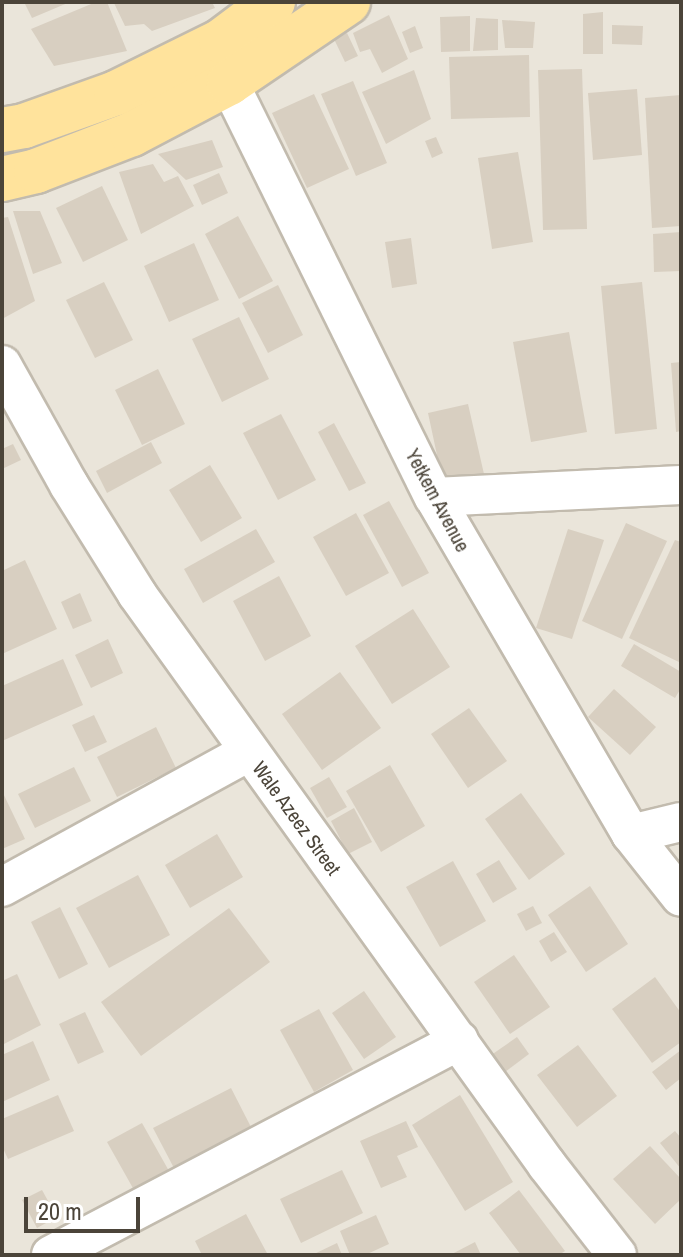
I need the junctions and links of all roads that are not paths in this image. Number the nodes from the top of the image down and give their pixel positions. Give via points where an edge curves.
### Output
1 (273, 2) edge
2 (348, 2) edge
3 (229, 83) junction
4 (2, 130) edge
5 (2, 179) edge
6 (2, 365) edge
7 (681, 485) edge
8 (434, 497) junction
9 (249, 752) junction
10 (681, 822) edge
11 (631, 834) junction
12 (2, 887) edge
13 (681, 897) edge
14 (459, 1041) junction
15 (51, 1255) edge
16 (617, 1255) edge

1 - 4 main road via 221,41 116,93
2 - 3 main road
3 - 5 main road via 132,134
3 - 8 street, Yetkem Avenue
6 - 9 street, Wale Azeez Street via 137,594
7 - 8 street
8 - 11 street, Yetkem Avenue
9 - 12 street
9 - 14 street, Wale Azeez Street
10 - 11 street
11 - 13 street, Yetkem Avenue
14 - 15 street
14 - 16 street, Wale Azeez Street

